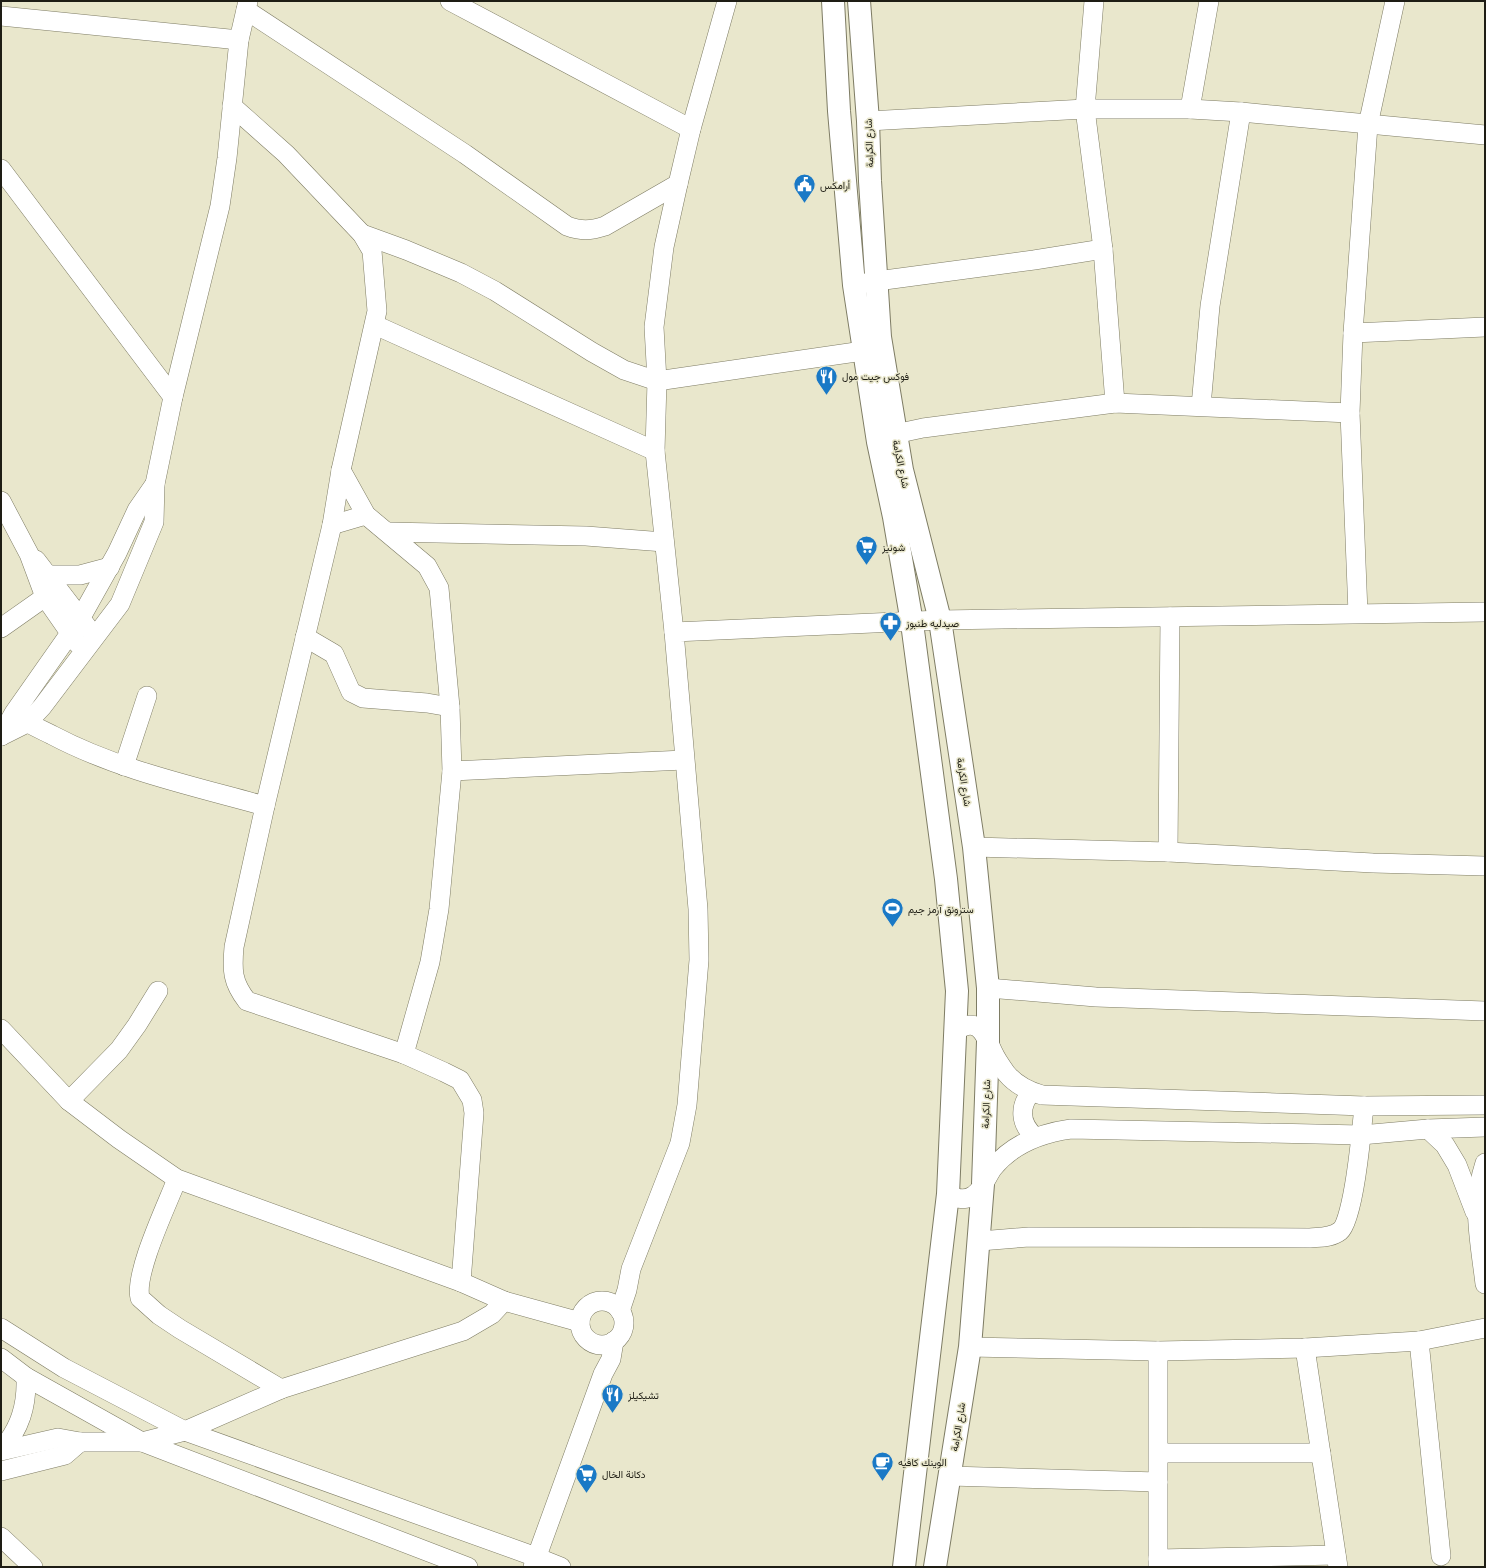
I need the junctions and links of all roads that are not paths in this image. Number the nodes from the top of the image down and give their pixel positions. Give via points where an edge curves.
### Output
1 (450, 1) edge
2 (727, 1) edge
3 (833, 1) edge
4 (859, 1) edge
5 (1094, 1) edge
6 (1209, 1) edge
7 (1395, 1) edge
8 (247, 5) edge
9 (1, 16) edge
10 (239, 40) junction
11 (232, 106) junction
12 (1085, 109) junction
13 (1190, 109) junction
14 (1241, 112) junction
15 (868, 120) junction
16 (1368, 125) junction
17 (691, 129) junction
18 (1485, 135) edge
19 (1, 169) edge
20 (678, 184) junction
21 (362, 234) junction
22 (1103, 248) junction
23 (877, 281) junction
24 (854, 286) junction
25 (375, 325) junction
26 (1485, 327) edge
27 (1353, 333) junction
28 (863, 351) junction
29 (657, 381) junction
30 (173, 397) junction
31 (1115, 403) junction
32 (1201, 406) junction
33 (1350, 413) junction
34 (895, 434) junction
35 (656, 451) junction
36 (342, 470) junction
37 (155, 484) junction
38 (1, 501) edge
39 (366, 515) junction
40 (332, 525) junction
41 (387, 532) junction
42 (664, 542) junction
43 (29, 554) junction
44 (110, 567) junction
45 (49, 576) junction
46 (45, 597) junction
47 (1485, 612) edge
48 (1358, 613) junction
49 (1170, 617) junction
50 (80, 619) junction
51 (940, 620) junction
52 (912, 623) junction
53 (1, 628) edge
54 (674, 632) junction
55 (70, 634) junction
56 (96, 636) junction
57 (305, 637) junction
58 (85, 652) junction
59 (147, 696) dead end
60 (450, 707) junction
61 (20, 718) junction
62 (684, 760) junction
63 (124, 766) junction
64 (452, 771) junction
65 (264, 806) junction
66 (974, 847) junction
67 (1168, 852) junction
68 (1485, 866) edge
69 (988, 988) junction
70 (158, 992) dead end
71 (1485, 1011) edge
72 (1, 1029) edge
73 (956, 1031) junction
74 (988, 1041) junction
75 (404, 1054) junction
76 (1031, 1092) junction
77 (69, 1101) junction
78 (1485, 1105) edge
79 (1364, 1106) junction
80 (1485, 1127) edge
81 (1428, 1129) junction
82 (1361, 1135) junction
83 (1035, 1136) junction
84 (1485, 1163) edge
85 (177, 1179) junction
86 (984, 1184) junction
87 (948, 1194) junction
88 (1476, 1213) junction
89 (980, 1241) junction
90 (461, 1282) junction
91 (1485, 1284) edge
92 (504, 1301) junction
93 (613, 1306) junction
94 (580, 1322) junction
95 (1, 1328) edge
96 (1485, 1328) edge
97 (1419, 1341) junction
98 (606, 1343) junction
99 (970, 1347) junction
100 (1305, 1348) junction
101 (1158, 1351) junction
102 (1, 1358) edge
103 (26, 1377) junction
104 (281, 1389) junction
105 (185, 1430) junction
106 (80, 1442) junction
107 (142, 1442) junction
108 (1, 1450) edge
109 (1159, 1453) junction
110 (1321, 1453) junction
111 (1, 1471) edge
112 (950, 1476) junction
113 (1158, 1482) junction
114 (1, 1537) edge
115 (1441, 1556) dead end
116 (1337, 1561) edge
117 (534, 1562) edge
118 (1158, 1563) edge
119 (33, 1567) edge
120 (468, 1567) edge
121 (561, 1567) edge
122 (904, 1567) edge
123 (935, 1567) edge

1 - 17 street
2 - 17 street
3 - 24 street, شارع الكرامة
4 - 15 street, شارع الكرامة
5 - 12 street
6 - 13 street
7 - 16 street
8 - 10 street
8 - 20 street via 567,226 581,231 605,226
9 - 10 street
10 - 11 street
11 - 21 street via 286,154
11 - 30 street via 220,206
12 - 13 street
12 - 15 street
12 - 22 street
13 - 14 street
14 - 16 street
14 - 32 street via 1210,306
15 - 23 street, شارع الكرامة
16 - 18 street
16 - 27 street
17 - 20 street
19 - 30 street
20 - 29 street via 664,247 654,327
21 - 25 street via 372,251 377,311
21 - 29 street via 461,273 624,370
22 - 23 street
22 - 31 street
23 - 24 street
23 - 34 street, شارع الكرامة via 880,336
24 - 28 street, شارع الكرامة
25 - 35 street
25 - 36 street
26 - 27 street
27 - 33 street
28 - 29 street
28 - 52 street, شارع الكرامة
29 - 35 street
30 - 37 street
31 - 32 street
31 - 34 street via 923,428
32 - 33 street
33 - 48 street
34 - 51 street, شارع الكرامة
35 - 42 street
36 - 39 street
36 - 40 street
37 - 44 street via 136,510
37 - 56 street via 154,522 138,566 120,604
38 - 43 street
39 - 40 street
39 - 41 street
40 - 57 street
41 - 42 street via 586,536
41 - 60 street via 427,566 439,588
42 - 54 street
43 - 45 street
43 - 46 street
44 - 45 street via 80,575
44 - 50 street
45 - 50 street
46 - 53 street
46 - 55 street
47 - 48 street
48 - 49 street
49 - 51 street
49 - 67 street
50 - 55 street
50 - 56 street
51 - 52 street
51 - 66 street, شارع الكرامة
52 - 54 street
52 - 73 street, شارع الكرامة via 946,880 957,991
54 - 62 street
55 - 58 street
55 - 61 street
56 - 58 street
57 - 60 street via 334,654 351,692 363,698
57 - 65 street
58 - 61 street via 42,707
59 - 63 street
60 - 64 street
61 - 63 street via 72,746
62 - 64 street
62 - 93 street via 698,909 699,960 687,1105 680,1144 631,1269 627,1290
63 - 65 street
64 - 75 street via 440,909 430,962
65 - 75 street via 234,946 234,978 239,991 248,1001
66 - 67 street
66 - 69 street, شارع الكرامة
67 - 68 street
69 - 71 street via 1096,997
69 - 74 street, شارع الكرامة
70 - 77 street via 138,1026 119,1050
72 - 77 street
73 - 74 street via 966,1026 978,1027
73 - 87 street, شارع الكرامة
74 - 76 street via 1007,1074
74 - 86 street, شارع الكرامة
75 - 90 street via 460,1080 472,1100 474,1113
76 - 79 street via 1053,1097
76 - 83 street via 1026,1098 1022,1112 1025,1126
77 - 85 street
78 - 79 street
79 - 82 street
80 - 81 street
81 - 82 street
81 - 88 street via 1445,1145
82 - 83 street via 1071,1129
82 - 89 street via 1346,1220 1341,1231 1330,1236 1029,1237
83 - 86 street via 1006,1155 993,1168
84 - 88 street via 1480,1179
85 - 90 street
85 - 104 street via 148,1253 139,1283 140,1298 180,1329
86 - 87 street via 969,1198 958,1199
86 - 89 street, شارع الكرامة
87 - 122 street, شارع الكرامة
88 - 91 street
89 - 99 street, شارع الكرامة
90 - 92 street
92 - 94 street
92 - 104 street via 492,1314 463,1331
93 - 94 street via 597,1302 588,1306
93 - 98 street via 623,1319 623,1327 620,1335
94 - 98 street via 584,1337 590,1342
95 - 105 street via 64,1368
96 - 97 street
97 - 100 street
97 - 115 street
98 - 117 street via 611,1359 603,1374
99 - 101 street
99 - 112 street, شارع الكرامة
100 - 101 street
100 - 110 street
101 - 109 street
102 - 103 street
103 - 107 street
103 - 108 street via 27,1391 22,1417
104 - 105 street
105 - 107 street
105 - 117 street
106 - 107 street
106 - 108 street via 58,1438
106 - 111 street via 65,1455
107 - 120 street
109 - 110 street
109 - 113 street
110 - 116 street
112 - 113 street
112 - 123 street, شارع الكرامة
113 - 118 street
114 - 119 street
116 - 118 street
117 - 121 street

